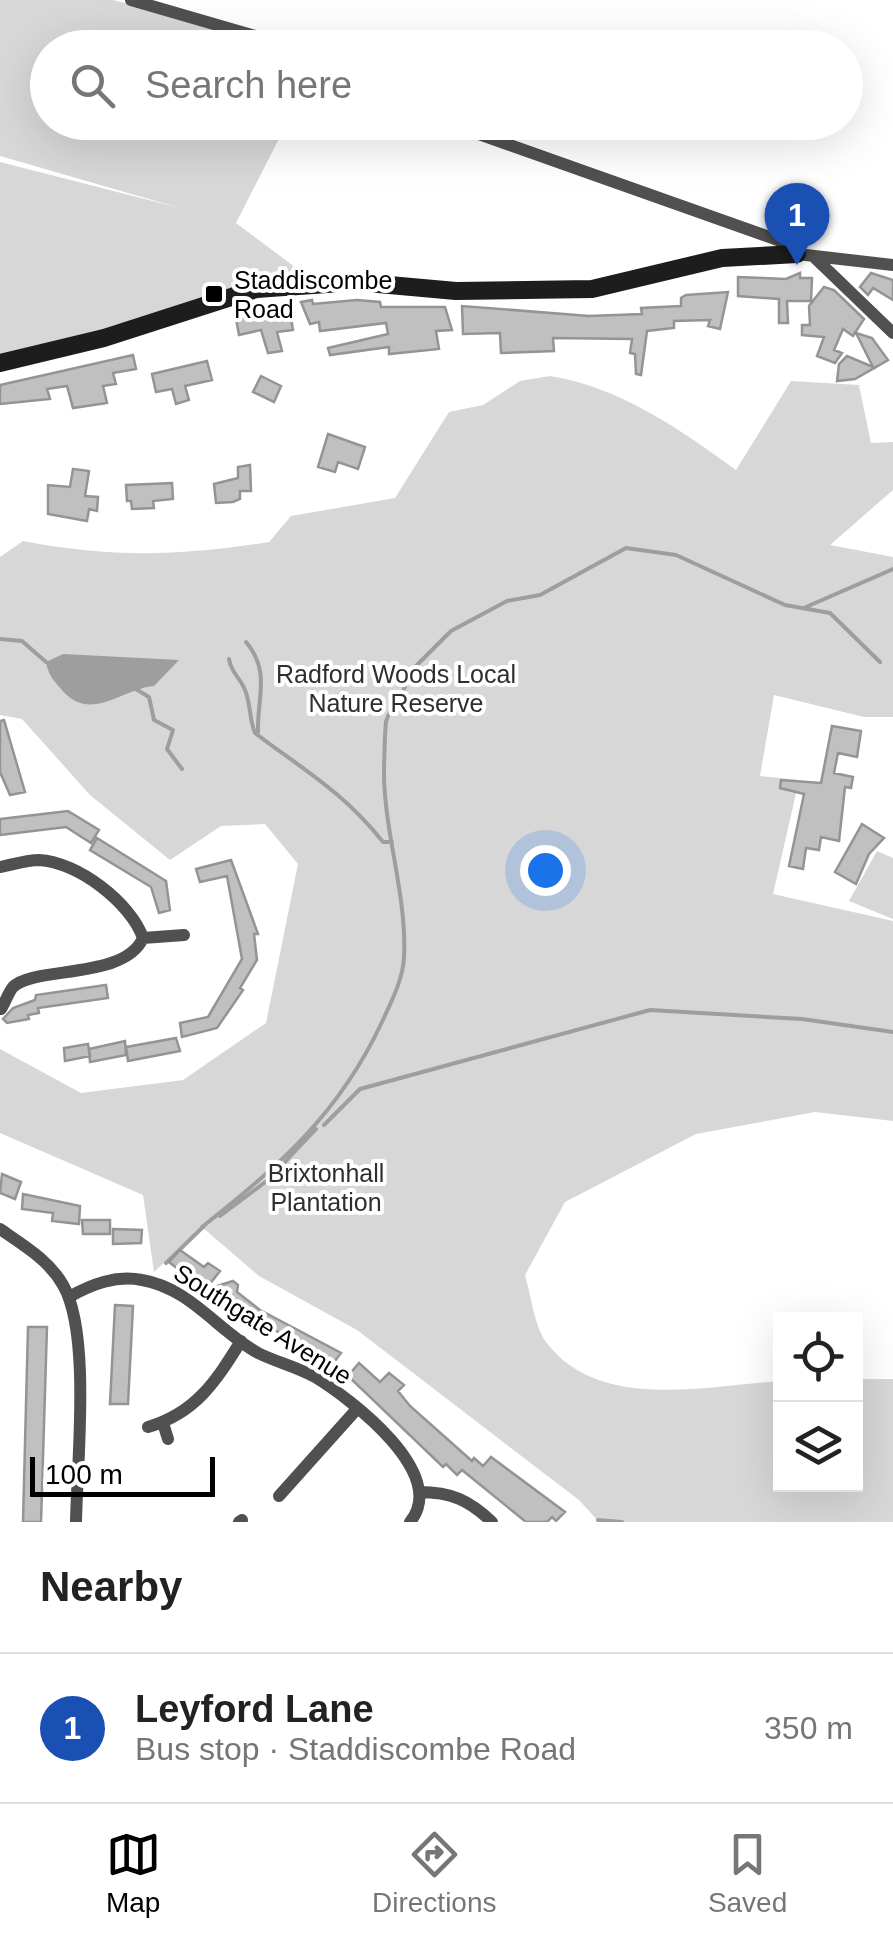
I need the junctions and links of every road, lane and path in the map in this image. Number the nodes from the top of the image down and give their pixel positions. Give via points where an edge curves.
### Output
1 (131, 0) edge
2 (235, 30) edge
3 (496, 140) edge
4 (804, 255) junction
5 (893, 265) edge
6 (893, 333) edge
7 (0, 363) edge
8 (0, 867) edge
9 (184, 935) dead end
10 (144, 938) junction
11 (1, 1009) edge
12 (0, 1229) edge
13 (69, 1297) junction
14 (241, 1341) junction
15 (356, 1410) junction
16 (168, 1439) dead end
17 (282, 1486) dead end
18 (419, 1492) junction
19 (76, 1522) edge
20 (410, 1522) edge
21 (492, 1522) edge

1 - 2 street
3 - 4 street
4 - 5 street
4 - 6 street
4 - 7 street via 722,258 572,290 456,291 356,282 256,289
8 - 10 street via 36,860 66,868 122,905
9 - 10 street
10 - 11 street via 134,952 108,963 14,986
12 - 13 street via 46,1262
13 - 14 street, Southgate Avenue via 115,1279 139,1279 186,1298
13 - 19 street via 78,1338
14 - 15 street, Southgate Avenue via 312,1376
14 - 16 street via 209,1392 156,1425
15 - 17 street
15 - 18 street, Southgate Avenue via 407,1457
18 - 20 street
18 - 21 street via 463,1499

